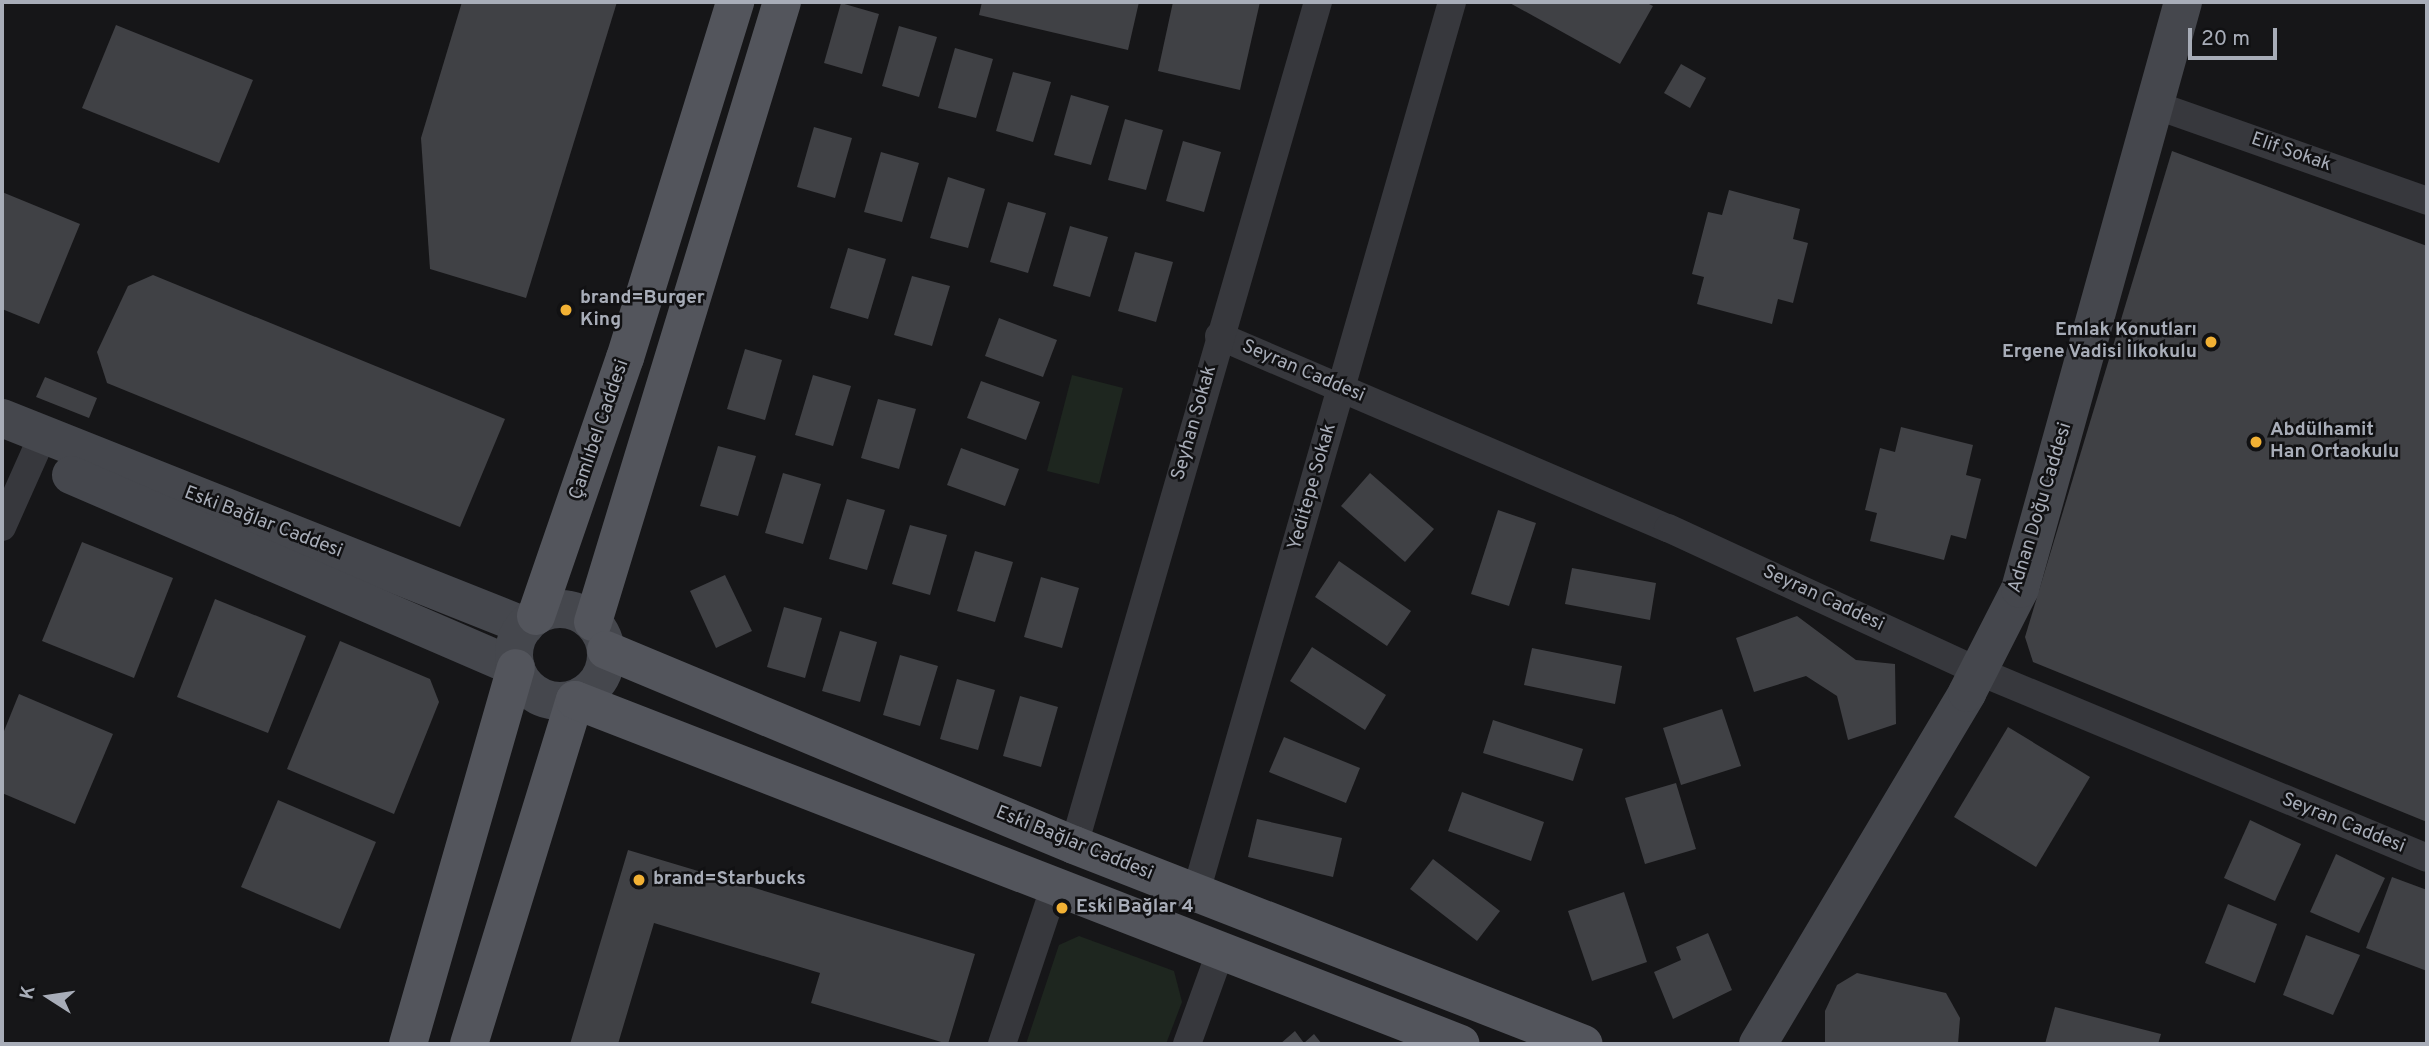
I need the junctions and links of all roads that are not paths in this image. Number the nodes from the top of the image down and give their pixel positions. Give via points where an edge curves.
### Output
1 (735, 2) edge
2 (782, 2) edge
3 (1318, 2) edge
4 (1452, 2) edge
5 (2183, 2) edge
6 (2155, 105) junction
7 (2427, 201) edge
8 (1219, 336) junction
9 (1341, 388) junction
10 (2, 418) edge
11 (26, 446) edge
12 (2, 527) edge
13 (530, 621) junction
14 (600, 636) junction
15 (516, 668) junction
16 (1978, 671) junction
17 (575, 699) junction
18 (1074, 845) junction
19 (2427, 858) edge
20 (1055, 886) junction
21 (1196, 892) junction
22 (1221, 950) junction
23 (408, 1044) edge
24 (468, 1044) edge
25 (1002, 1044) edge
26 (1187, 1044) edge
27 (1461, 1044) edge
28 (1584, 1044) edge
29 (1758, 1044) edge

1 - 13 main road, Çamlıbel Caddesi via 625,358
2 - 14 main road
3 - 8 street, Seyhan Sokak
4 - 9 street, Yeditepe Sokak
5 - 6 street, Adnan Doğu Caddesi
6 - 7 street, Elif Sokak
6 - 16 street, Adnan Doğu Caddesi via 2020,589
8 - 9 street, Seyran Caddesi
8 - 18 street, Seyhan Sokak
9 - 16 street, Seyran Caddesi
9 - 21 street, Yeditepe Sokak
10 - 11 street, Eski Bağlar Caddesi
11 - 12 street
11 - 13 street, Eski Bağlar Caddesi
11 - 15 street, Eski Bağlar Caddesi
13 - 14 street via 564,609
13 - 15 street
14 - 17 street via 600,680
14 - 18 main road, Eski Bağlar Caddesi
15 - 17 street via 539,696
15 - 23 main road
16 - 19 street, Seyran Caddesi
16 - 29 street, Adnan Doğu Caddesi
17 - 20 main road
17 - 24 main road
18 - 21 main road, Eski Bağlar Caddesi
20 - 22 main road
20 - 25 street
21 - 28 main road, Eski Bağlar Caddesi
22 - 26 street
22 - 27 main road

